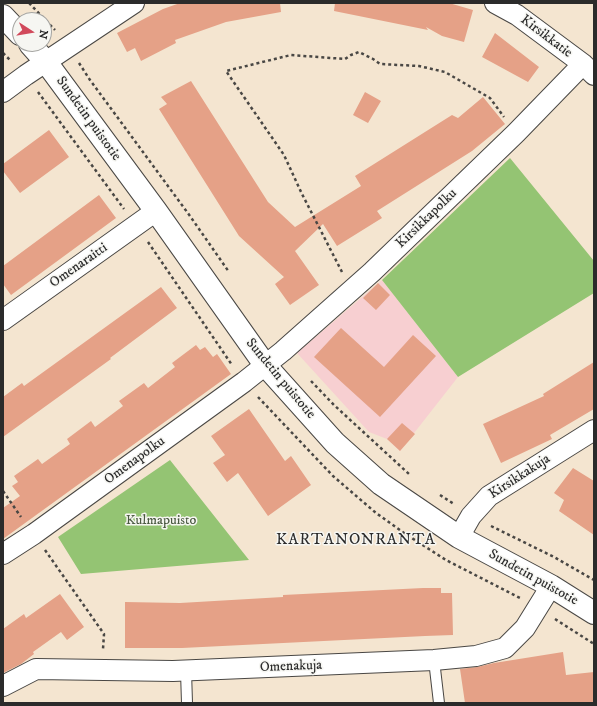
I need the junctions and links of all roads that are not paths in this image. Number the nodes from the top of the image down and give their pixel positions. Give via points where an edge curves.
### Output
1 (134, 3) edge
2 (495, 3) edge
3 (3, 16) edge
4 (12, 26) edge
5 (37, 52) edge
6 (46, 62) junction
7 (588, 70) edge
8 (3, 92) edge
9 (156, 211) junction
10 (3, 320) edge
11 (265, 365) junction
12 (594, 430) edge
13 (459, 537) junction
14 (3, 554) edge
15 (550, 586) junction
16 (594, 613) edge
17 (434, 660) junction
18 (186, 671) junction
19 (3, 686) edge
20 (187, 703) edge
21 (439, 703) edge

1 - 6 street
2 - 7 street, Kirsikkatie via 517,15
3 - 4 street
5 - 6 street, Sundetin puistotie
6 - 8 street
6 - 9 street, Sundetin puistotie
7 - 11 street, Kirsikkapolku via 516,133 351,290
9 - 10 street, Omenaraitti
9 - 11 street, Sundetin puistotie
11 - 13 street, Sundetin puistotie via 350,458 381,484
11 - 14 street, Omenapolku
12 - 13 street, Kirsikkakuja via 489,496 471,516
13 - 15 street, Sundetin puistotie
15 - 16 street, Sundetin puistotie
15 - 17 street, Omenakuja via 525,628 505,648 476,656
17 - 18 street, Omenakuja
17 - 21 lane
18 - 19 street, Omenakuja via 36,669
18 - 20 lane

